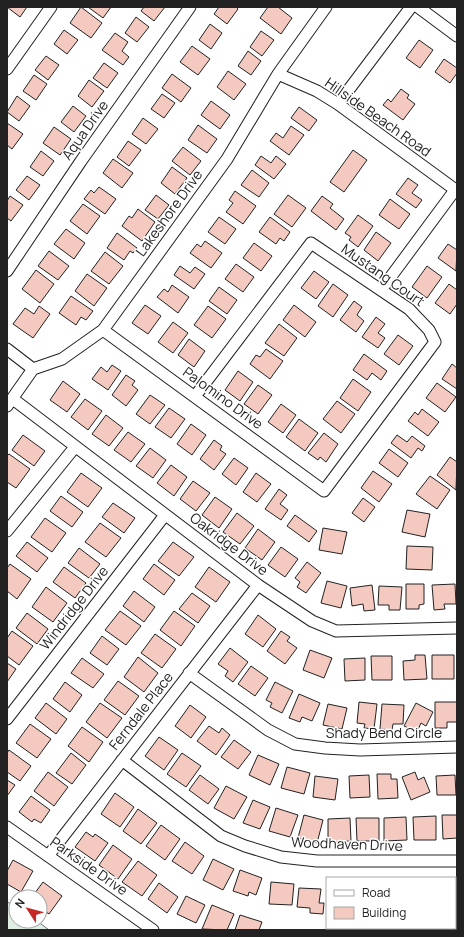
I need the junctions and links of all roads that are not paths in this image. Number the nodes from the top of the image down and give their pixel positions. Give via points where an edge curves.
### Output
1 (51, 7) edge
2 (190, 7) edge
3 (326, 7) edge
4 (411, 7) edge
5 (418, 7) edge
6 (457, 36) edge
7 (7, 69) edge
8 (278, 74) junction
9 (338, 104) junction
10 (456, 191) edge
11 (7, 271) edge
12 (381, 290) junction
13 (103, 330) junction
14 (7, 349) edge
15 (33, 369) junction
16 (196, 395) junction
17 (10, 402) edge
18 (76, 447) junction
19 (324, 490) joint
20 (165, 515) junction
21 (7, 531) edge
22 (258, 585) junction
23 (457, 628) edge
24 (190, 673) junction
25 (7, 719) edge
26 (457, 747) edge
27 (122, 760) junction
28 (7, 827) edge
29 (48, 856) junction
30 (457, 861) edge
31 (150, 929) edge

1 - 7 street
2 - 11 street, Aqua Drive
3 - 8 street, Lakeshore Drive
4 - 9 street
5 - 6 street
8 - 9 street, Hillside Beach Road via 317,91
8 - 13 street, Lakeshore Drive via 227,159
9 - 10 street, Hillside Beach Road
10 - 12 street
12 - 16 street, Mustang Court via 311,243
12 - 19 street, Mustang Court via 421,320 435,342
13 - 15 street, Lakeshore Drive via 62,359
13 - 16 street, Palomino Drive
14 - 15 street
15 - 17 street
16 - 19 street, Palomino Drive
17 - 18 street, Oakridge Drive
18 - 20 street, Oakridge Drive
18 - 21 street
20 - 22 street, Oakridge Drive
20 - 25 street, Windridge Drive
22 - 23 street, Oakridge Drive via 312,621 336,632
22 - 24 street, Ferndale Place
24 - 26 street, Shady Bend Circle via 268,730 294,744 360,750
24 - 27 street, Ferndale Place
27 - 29 street, Ferndale Place
27 - 30 street, Woodhaven Drive via 221,836 281,857 316,861
28 - 29 street, Parkside Drive
29 - 31 street, Parkside Drive

